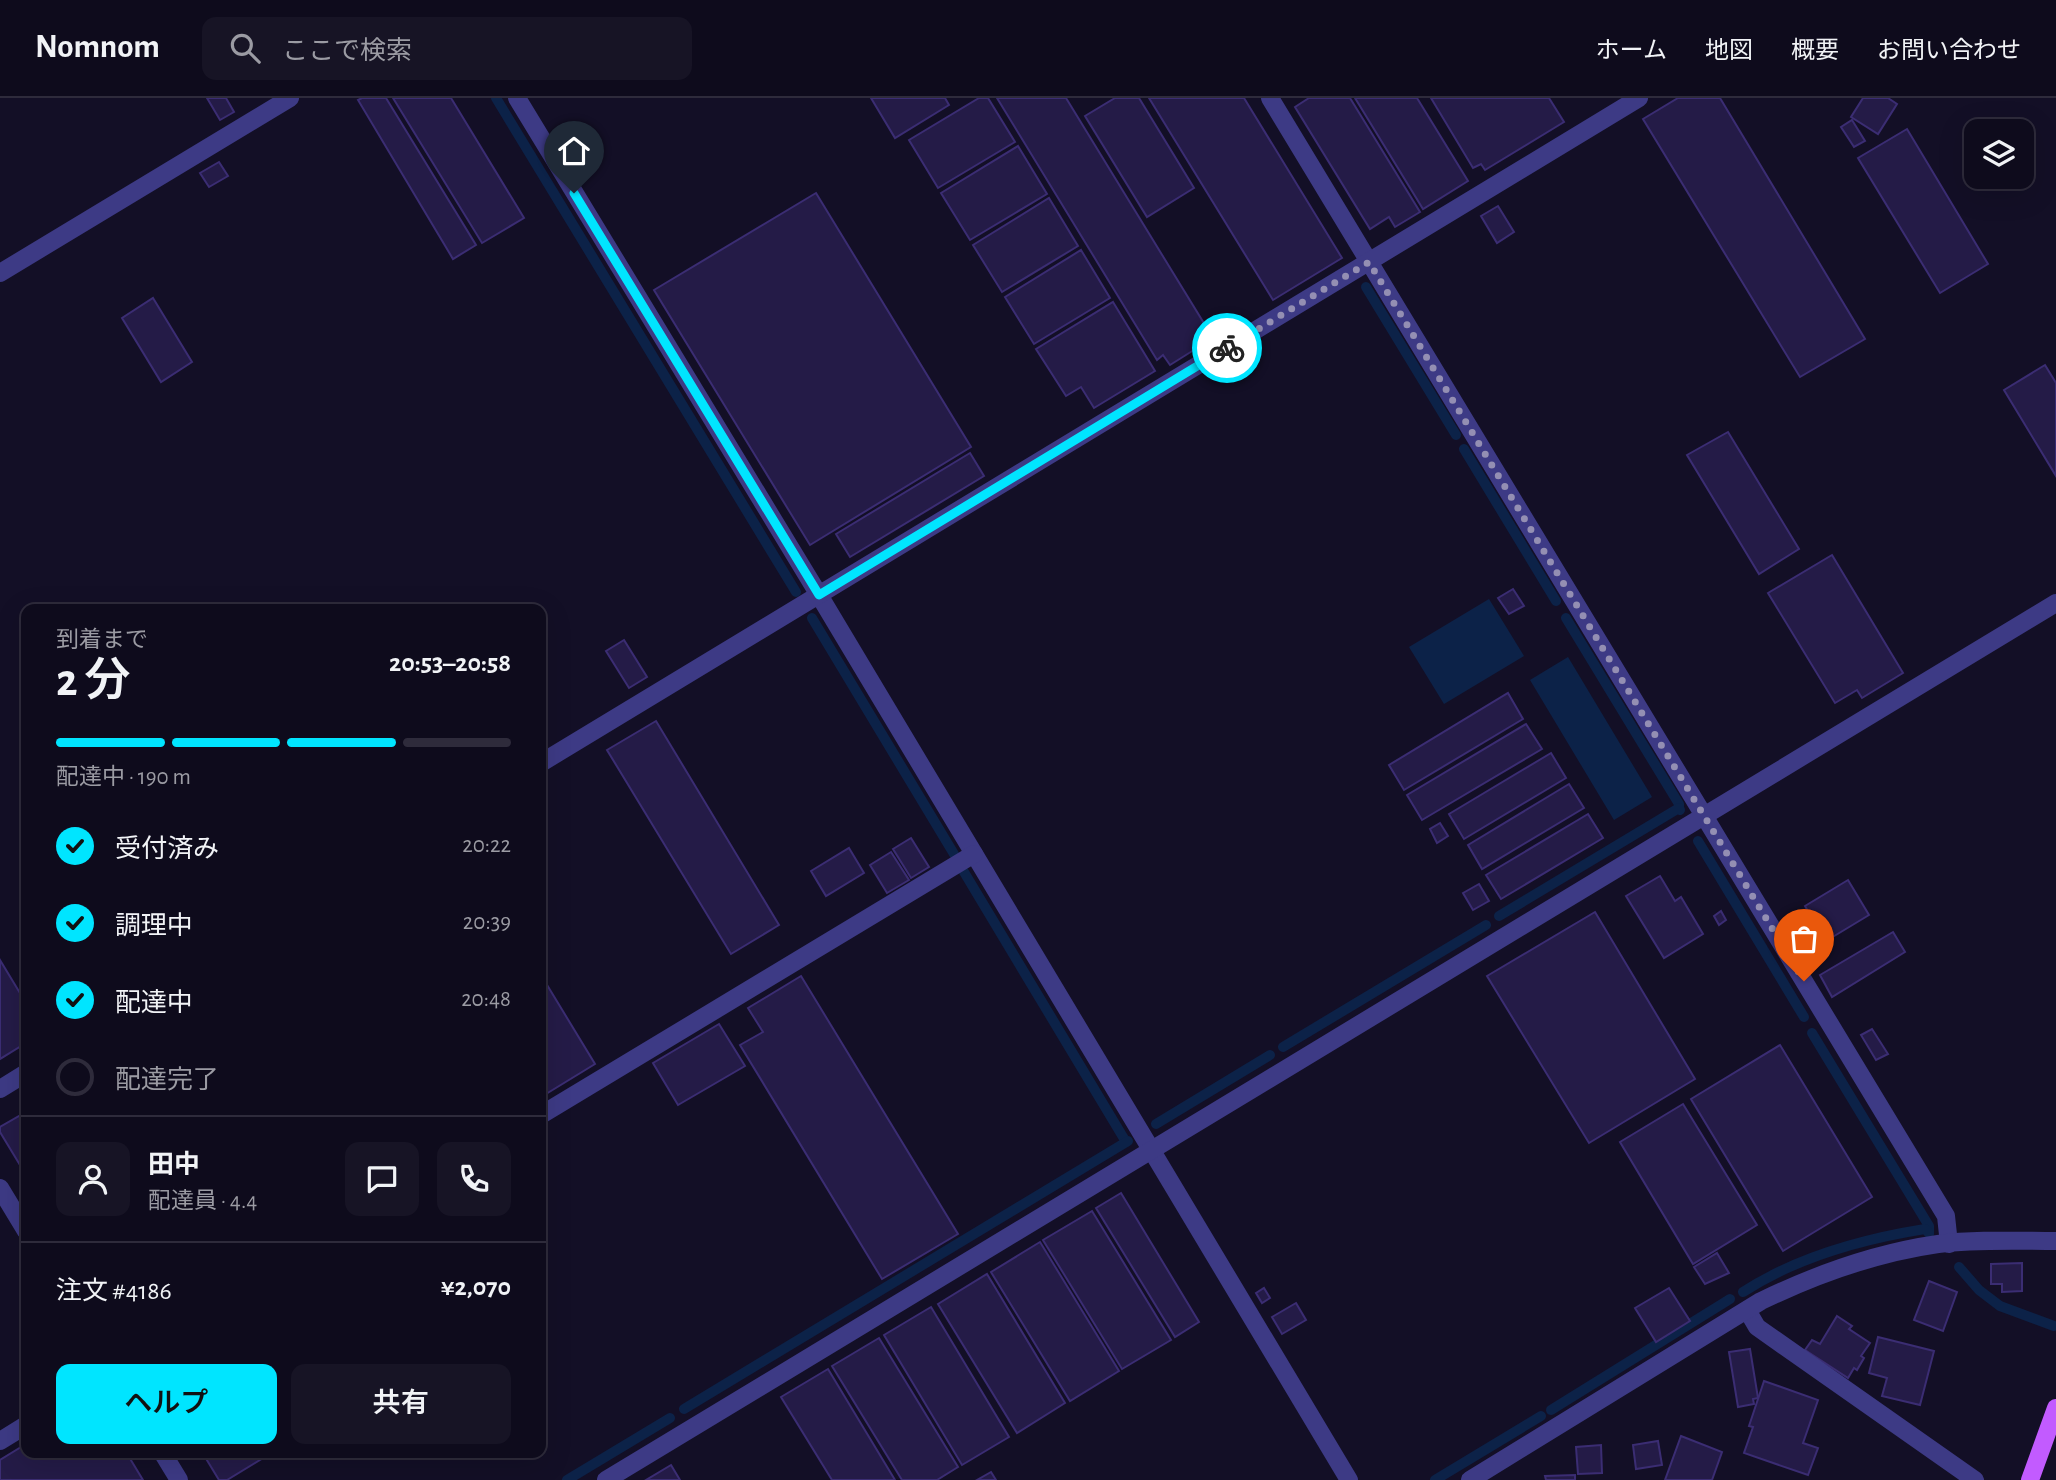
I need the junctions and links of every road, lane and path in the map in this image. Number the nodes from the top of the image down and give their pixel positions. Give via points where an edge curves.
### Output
1 (290, 98) edge
2 (517, 98) edge
3 (1270, 98) edge
4 (1639, 98) edge
5 (1369, 262) junction
6 (0, 273) edge
7 (819, 595) junction
8 (2056, 604) edge
9 (546, 760) edge
10 (1704, 816) junction
11 (974, 854) junction
12 (21, 1076) edge
13 (0, 1088) edge
14 (546, 1112) edge
15 (1152, 1151) junction
16 (0, 1188) edge
17 (21, 1223) edge
18 (2056, 1241) edge
19 (1949, 1244) junction
20 (1746, 1310) junction
21 (2056, 1408) edge
22 (21, 1428) edge
23 (0, 1441) edge
24 (166, 1458) edge
25 (179, 1480) edge
26 (606, 1480) edge
27 (1349, 1480) edge
28 (1470, 1480) edge
29 (1975, 1480) edge
30 (2030, 1480) edge

1 - 6 street
2 - 7 street
3 - 5 street
4 - 5 street
5 - 7 street
5 - 10 street
7 - 9 street
7 - 11 street
8 - 10 street
10 - 15 street
10 - 19 street via 1946,1216
11 - 14 street
11 - 15 street
12 - 13 street
15 - 26 street
15 - 27 street
16 - 17 street
18 - 19 street
19 - 20 street via 1846,1265
20 - 28 street
20 - 29 street via 1757,1328
21 - 30 main road
22 - 23 street
24 - 25 street

